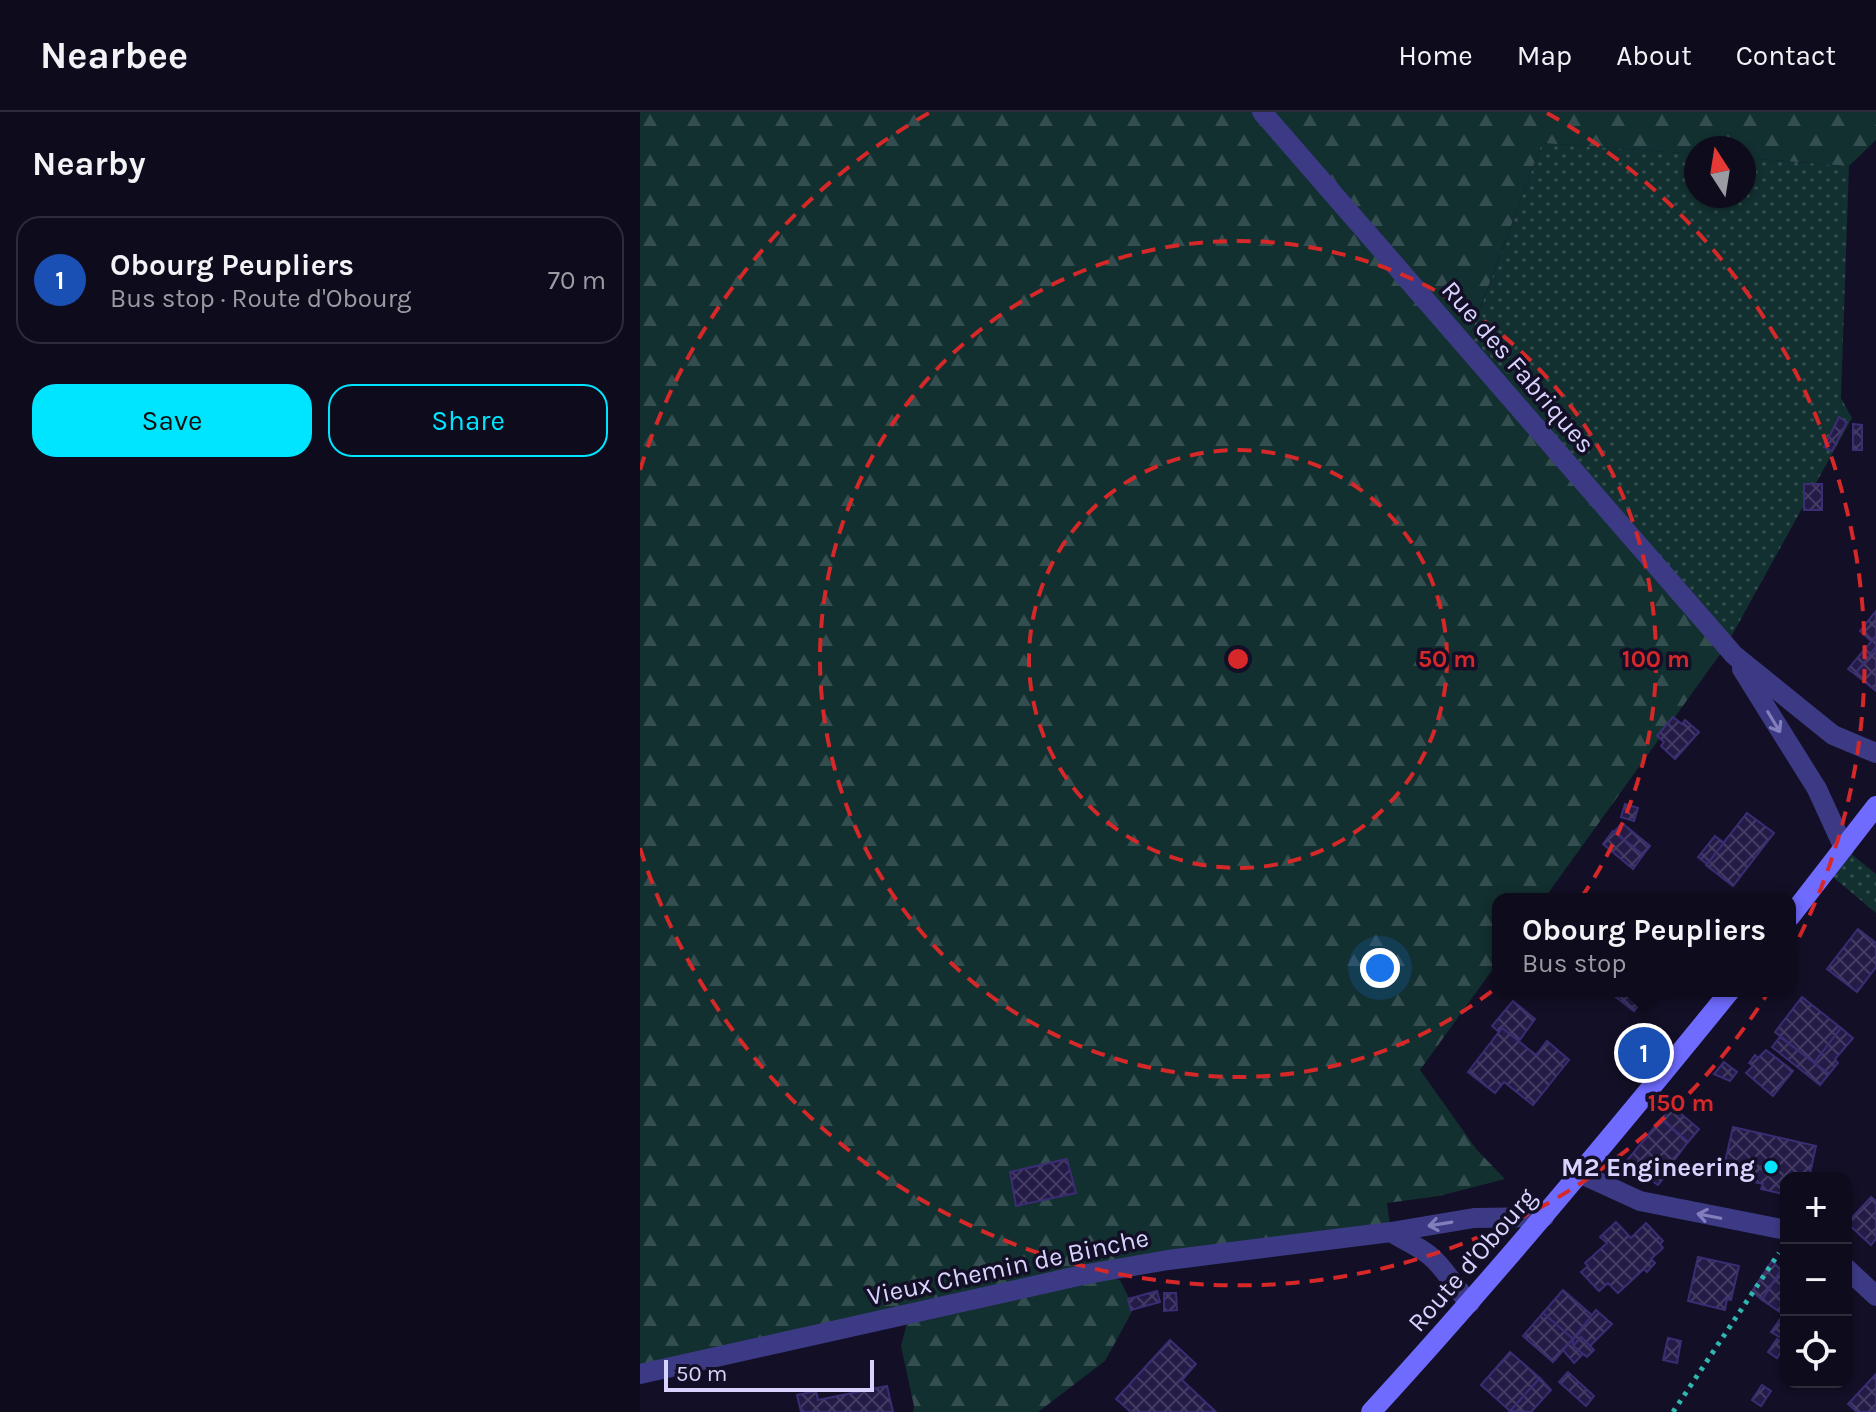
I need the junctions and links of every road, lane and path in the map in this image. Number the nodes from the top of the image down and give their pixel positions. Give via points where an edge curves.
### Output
1 (1262, 112) edge
2 (1734, 655) junction
3 (1876, 753) edge
4 (1876, 806) edge
5 (1844, 848) junction
6 (1796, 909) edge
7 (1725, 997) edge
8 (1581, 1174) junction
9 (1544, 1217) junction
10 (1780, 1229) edge
11 (1391, 1232) junction
12 (1785, 1244) edge
13 (1852, 1274) edge
14 (1876, 1296) edge
15 (1470, 1303) junction
16 (640, 1374) edge
17 (1371, 1412) edge
18 (1673, 1412) edge

1 - 2 street, Rue des Fabriques
2 - 3 street, Rue des Fabriques via 1833,735
2 -> 5 street, Rue des Fabriques via 1817,789
4 - 5 main road
5 - 6 main road
7 - 8 main road, Route d'Obourg
8 - 9 main road, Route d'Obourg
10 -> 8 street via 1640,1201
9 -> 11 street, Vieux Chemin de Binche via 1474,1218
9 - 15 main road, Route d'Obourg
11 - 15 street via 1429,1255
11 - 16 street, Vieux Chemin de Binche via 1087,1274
12 - 18 path
13 - 14 street
15 - 17 main road, Route d'Obourg

